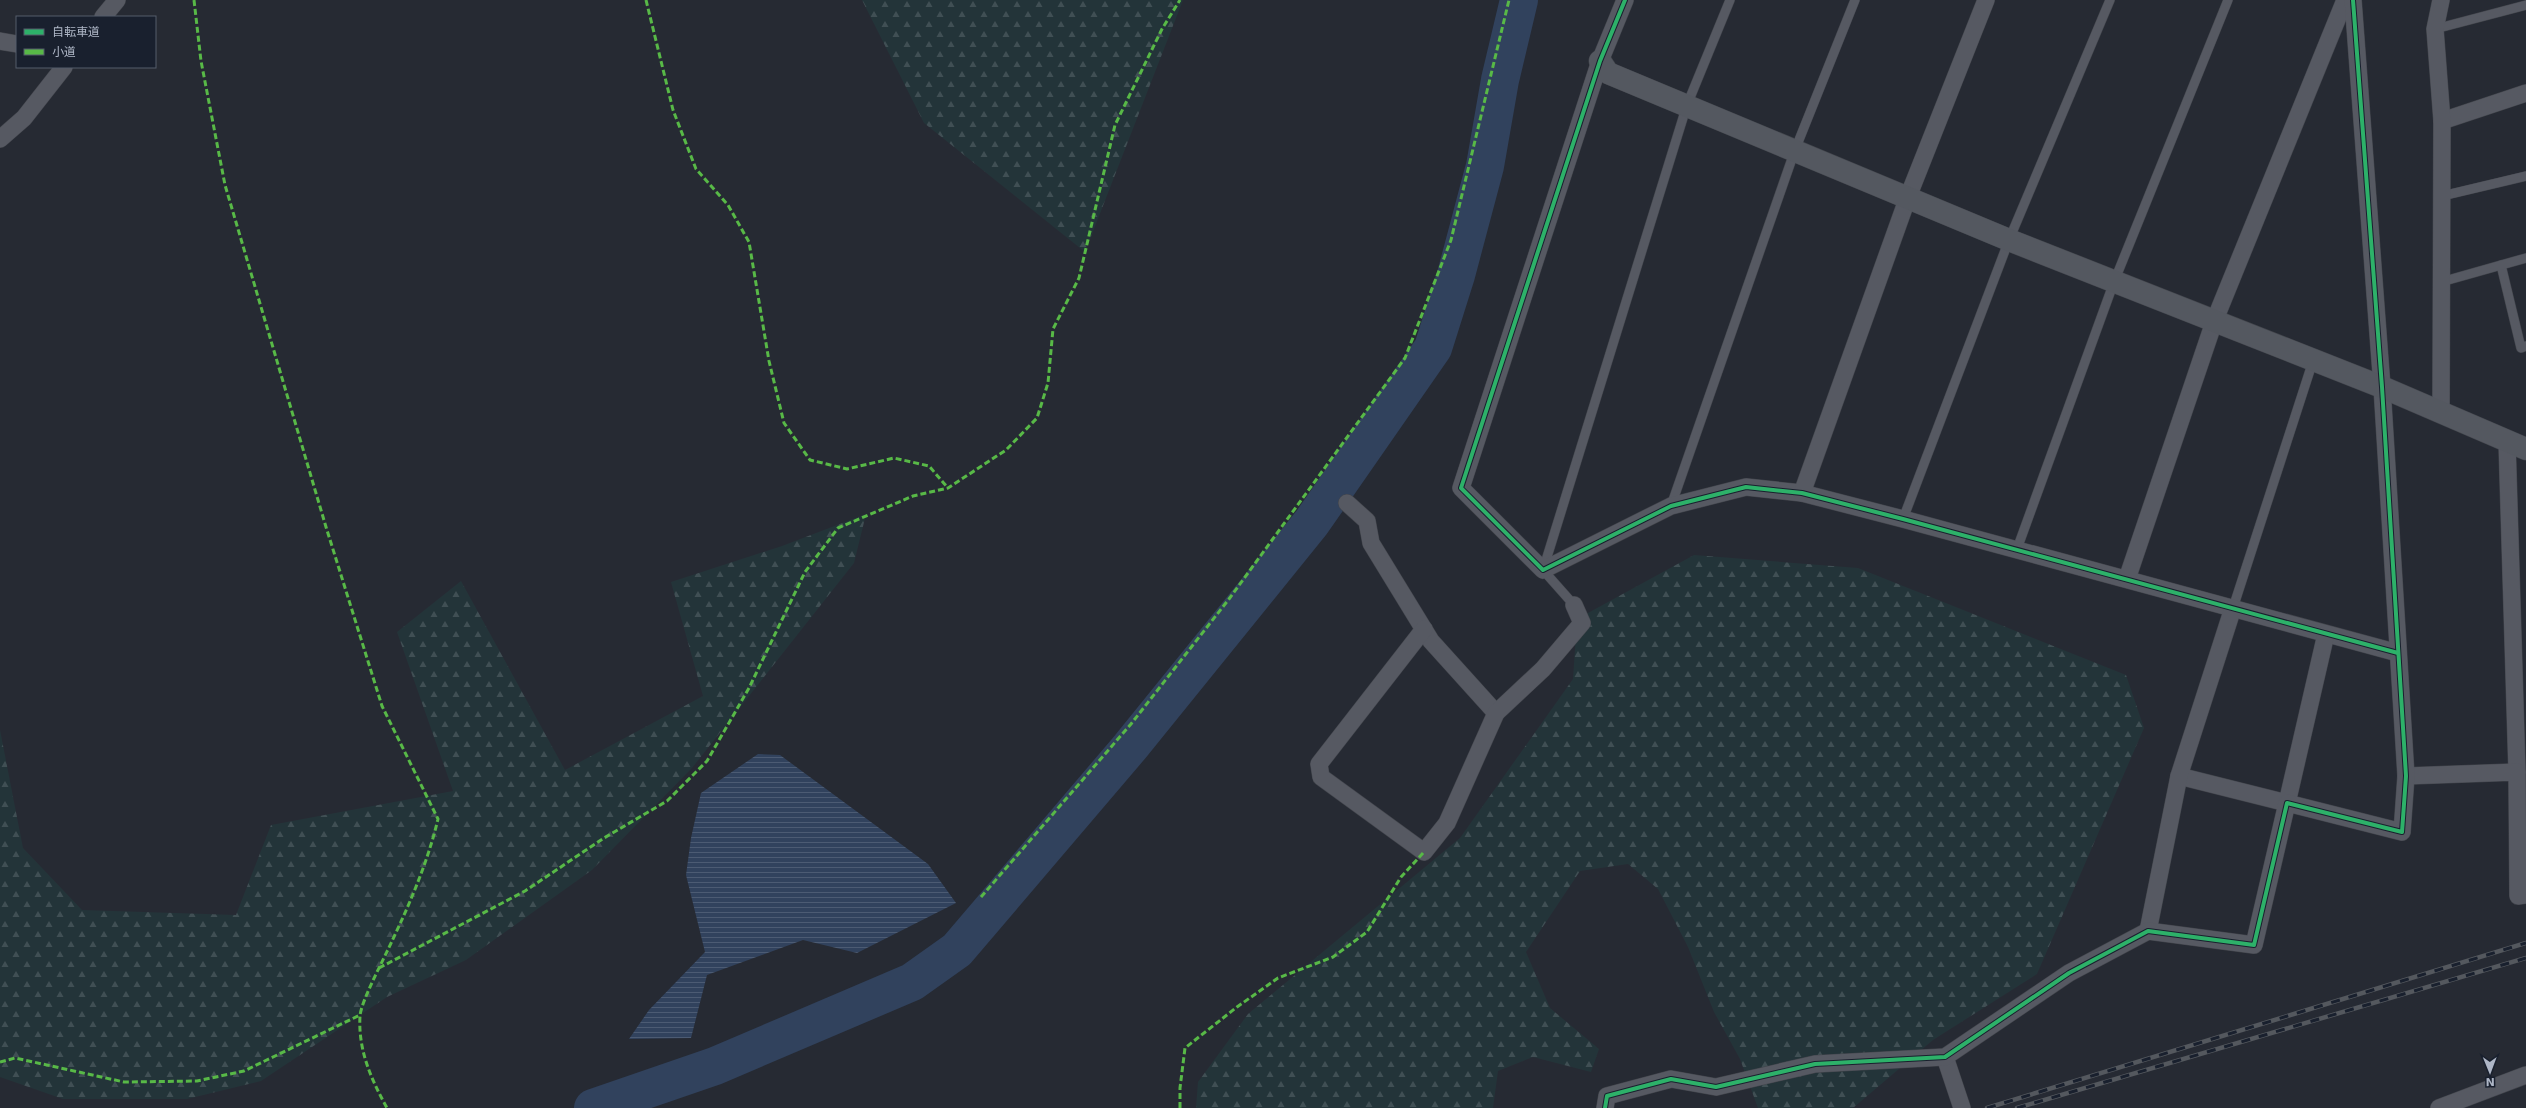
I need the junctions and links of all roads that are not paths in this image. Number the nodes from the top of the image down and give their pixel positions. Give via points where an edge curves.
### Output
1 (116, 0) edge
2 (1625, 0) edge
3 (1730, 0) edge
4 (1855, 0) edge
5 (1986, 0) edge
6 (2110, 0) edge
7 (2228, 0) edge
8 (2346, 0) edge
9 (2353, 0) edge
10 (2441, 0) edge
11 (2526, 5) edge
12 (104, 16) edge
13 (2435, 29) junction
14 (0, 40) edge
15 (16, 44) edge
16 (1600, 61) junction
17 (63, 68) edge
18 (2526, 93) edge
19 (1687, 105) junction
20 (2442, 121) junction
21 (0, 139) edge
22 (1795, 150) junction
23 (2526, 176) edge
24 (2442, 196) junction
25 (1908, 197) junction
26 (2009, 240) junction
27 (2526, 258) edge
28 (2501, 265) junction
29 (2114, 282) junction
30 (2442, 282) junction
31 (2214, 322) junction
32 (2526, 346) edge
33 (2313, 361) junction
34 (2382, 387) junction
35 (2441, 412) junction
36 (2517, 445) edge
37 (1802, 493) junction
38 (1347, 503) dead end
39 (1671, 506) junction
40 (1903, 519) junction
41 (2016, 549) junction
42 (1543, 570) junction
43 (2127, 579) junction
44 (1574, 605) joint
45 (2233, 608) junction
46 (1424, 629) junction
47 (2326, 634) junction
48 (2398, 653) junction
49 (1496, 713) junction
50 (2516, 772) junction
51 (2180, 776) junction
52 (2406, 776) junction
53 (2287, 803) junction
54 (2526, 895) edge
55 (2148, 931) junction
56 (1946, 1057) junction
57 (2526, 1075) edge
58 (1605, 1108) edge
59 (1962, 1108) edge
60 (2439, 1108) edge

1 - 12 street
2 - 16 street
3 - 19 lane
4 - 22 lane
5 - 25 street
6 - 26 lane
7 - 29 lane
8 - 31 street
9 - 34 street
10 - 13 street
11 - 13 lane
13 - 20 street
14 - 15 street
16 - 19 street via 1608,72
16 - 42 street via 1461,488
17 - 21 street via 24,118
18 - 20 street
19 - 22 street
19 - 42 lane
20 - 24 street
22 - 25 street
22 - 39 lane
23 - 24 lane
24 - 30 street
25 - 26 street
25 - 37 street
26 - 29 street
26 - 40 lane
27 - 28 lane
28 - 30 lane
28 - 32 lane via 2520,348
29 - 31 street
29 - 41 lane
30 - 35 street
31 - 33 street
31 - 43 street
33 - 34 street
33 - 45 lane
34 - 35 street
34 - 48 street
35 - 36 street
36 - 50 street
37 - 39 street via 1746,487
37 - 40 street
38 - 46 street via 1367,521 1371,543
39 - 42 street
40 - 41 street
41 - 43 street
42 - 44 lane
43 - 45 street
44 - 49 street via 1582,623 1544,669
45 - 47 street
45 - 51 street
46 - 49 street via 1431,642
46 - 49 street via 1319,764 1321,776 1424,852 1447,823
47 - 48 street
47 - 53 street
48 - 52 street
50 - 52 street
50 - 54 street via 2518,896
51 - 53 street
51 - 55 street
52 - 53 street via 2402,832
53 - 55 street via 2254,945
55 - 56 street via 2069,973
56 - 58 street via 1815,1064 1716,1087 1671,1079 1607,1096
56 - 59 street
57 - 60 street

